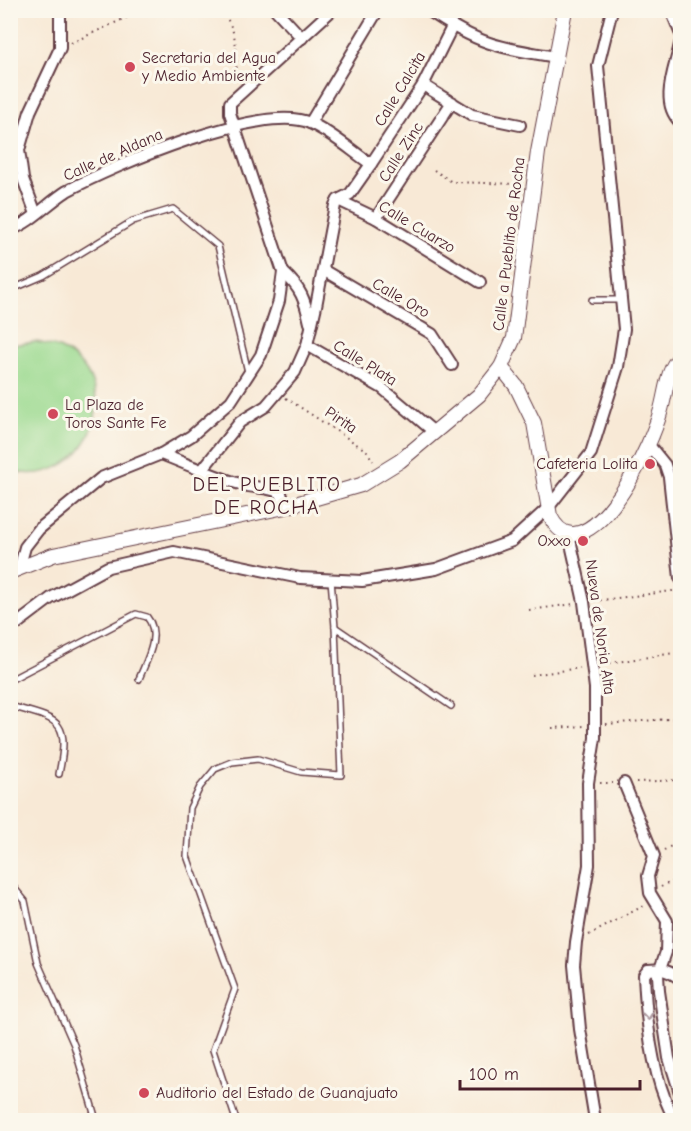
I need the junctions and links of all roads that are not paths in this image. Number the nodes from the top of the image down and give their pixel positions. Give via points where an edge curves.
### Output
1 (60, 10) edge
2 (276, 10) edge
3 (332, 10) edge
4 (378, 10) edge
5 (428, 10) edge
6 (565, 10) edge
7 (612, 10) edge
8 (671, 10) edge
9 (452, 27) junction
10 (681, 32) edge
11 (302, 38) junction
12 (681, 44) edge
13 (557, 57) junction
14 (423, 85) junction
15 (452, 102) junction
16 (681, 122) edge
17 (310, 123) junction
18 (520, 125) dead end
19 (236, 127) junction
20 (371, 164) junction
21 (338, 200) junction
22 (36, 214) junction
23 (376, 219) junction
24 (10, 230) edge
25 (323, 270) junction
26 (283, 272) junction
27 (480, 282) dead end
28 (10, 290) edge
29 (592, 300) dead end
30 (622, 300) junction
31 (311, 327) junction
32 (307, 345) junction
33 (681, 357) edge
34 (452, 366) dead end
35 (501, 367) junction
36 (249, 377) junction
37 (434, 432) junction
38 (648, 444) junction
39 (161, 454) junction
40 (202, 470) junction
41 (285, 507) junction
42 (548, 508) junction
43 (569, 534) junction
44 (15, 570) edge
45 (681, 578) edge
46 (330, 579) junction
47 (335, 627) junction
48 (10, 629) edge
49 (139, 679) dead end
50 (10, 680) edge
51 (10, 706) edge
52 (451, 706) dead end
53 (59, 774) dead end
54 (624, 783) dead end
55 (10, 883) edge
56 (10, 964) edge
57 (659, 969) junction
58 (681, 979) edge
59 (681, 1093) edge
60 (12, 1120) edge
61 (96, 1120) edge
62 (236, 1120) edge
63 (595, 1120) edge
64 (675, 1120) edge

1 - 22 street via 60,48 30,112 20,150 23,179
2 - 11 street
3 - 11 street
4 - 17 street
5 - 9 street
6 - 13 street, Calle a Pueblito de Rocha
7 - 30 street via 598,66
8 - 10 street
9 - 13 street via 501,49
9 - 14 street, Calle Calcita
11 - 19 street via 230,103
12 - 16 street via 668,103
13 - 35 street, Calle a Pueblito de Rocha via 533,185 518,321
14 - 15 street
14 - 20 street, Calle Calcita
15 - 18 street via 472,115
15 - 23 street, Calle Zinc
17 - 19 street, Calle de Aldana via 285,117
17 - 20 street, Calle de Aldana
19 - 22 street, Calle de Aldana via 184,140 129,161 66,192
19 - 26 street
20 - 21 street via 350,194
21 - 23 street, Calle Cuarzo
21 - 25 street
22 - 24 street, Calle de Aldana
23 - 27 street, Calle Cuarzo
25 - 31 street
25 - 34 street, Calle Oro via 432,334
26 - 31 street via 304,296
26 - 36 street via 272,328
28 - 36 lane via 43,276 133,221 172,209 218,246
29 - 30 lane
30 - 42 street via 624,329 618,367 591,453
31 - 32 street
32 - 37 street, Calle Plata via 382,388
32 - 40 street via 295,372 279,393 240,422
33 - 38 street via 671,371
35 - 37 street, Calle a Pueblito de Rocha via 479,394
35 - 42 street via 516,386 534,423
36 - 39 street via 231,401 191,436
37 - 41 street, Calle a Pueblito de Rocha via 382,474 352,488
38 - 43 street via 620,494 597,522 580,533
38 - 45 street via 665,465 669,477
39 - 40 street
39 - 44 street via 101,478 39,529
40 - 41 street via 252,488 272,488 281,493
41 - 44 street, Calle a Pueblito de Rocha via 53,555
42 - 43 street via 556,528
42 - 46 street via 512,541 436,569 362,581
43 - 63 street, Nueva de Noria Alta via 584,602 596,725 588,783 589,865 574,965
46 - 47 lane
46 - 48 street via 300,578 174,552 108,567 51,598
47 - 52 lane
47 - 62 lane via 341,775 301,772 258,759 232,762 214,769 190,808 187,856 235,988 213,1050
49 - 50 lane via 152,645 153,630 147,616 136,614
51 - 53 lane via 46,716 62,729 65,746
54 - 57 street via 654,856 648,876 652,896 667,921 666,952
55 - 61 lane via 24,901 38,963 74,1045
56 - 60 lane
57 - 58 street
57 - 59 street via 663,1029
57 -> 64 street via 648,970 644,975 645,991 660,1079

